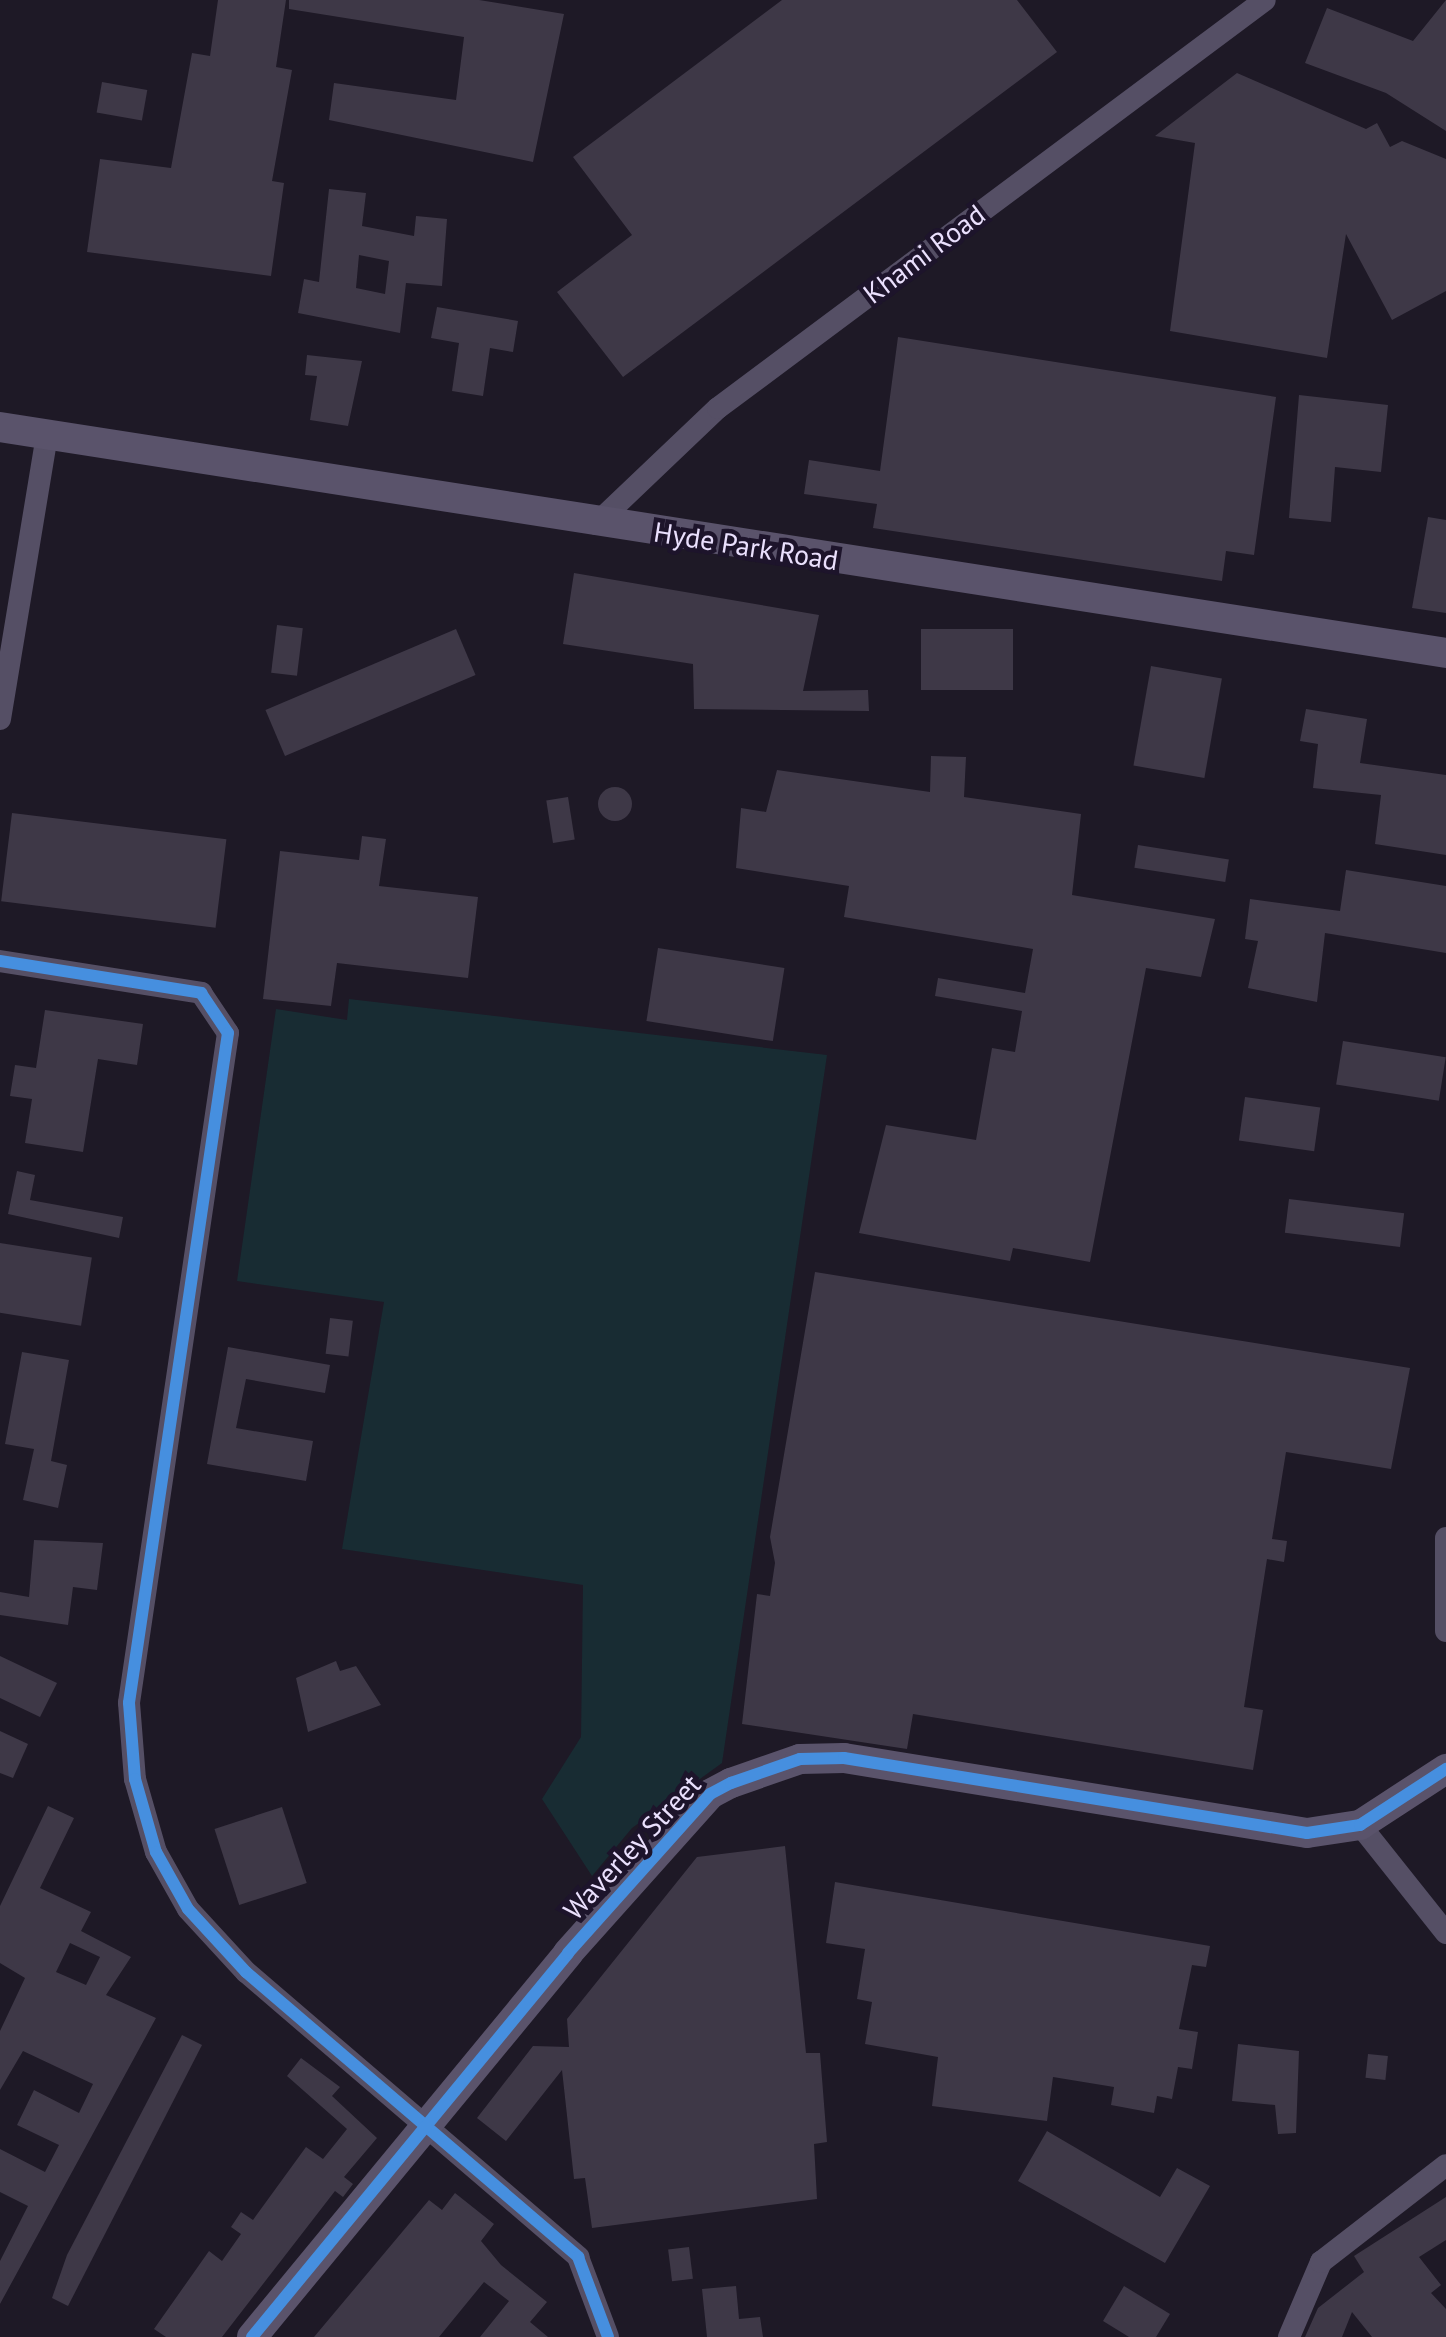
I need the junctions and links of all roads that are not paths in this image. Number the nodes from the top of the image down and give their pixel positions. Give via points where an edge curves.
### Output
1 (1265, 0) edge
2 (0, 427) edge
3 (47, 434) junction
4 (596, 524) junction
5 (1446, 653) edge
6 (0, 719) edge
7 (0, 961) edge
8 (1446, 1538) edge
9 (1446, 1631) edge
10 (1446, 1769) edge
11 (1360, 1825) junction
12 (1446, 1933) edge
13 (427, 2122) junction
14 (1446, 2166) edge
15 (252, 2337) edge
16 (608, 2337) edge
17 (1289, 2337) edge

1 - 4 street, Khami Road via 718,408
2 - 3 street
3 - 4 street, Hyde Park Road
3 - 6 street
4 - 5 street, Hyde Park Road
7 - 13 street via 201,993 222,1016 230,1051 128,1703 132,1760 156,1852 206,1932
8 - 9 street
10 - 11 street, Waverley Street
11 - 12 street
11 - 13 street, Waverley Street via 1307,1832 844,1758 781,1763 710,1794
13 - 15 street, Waverley Street
13 - 16 street via 578,2256
14 - 17 street via 1321,2262

